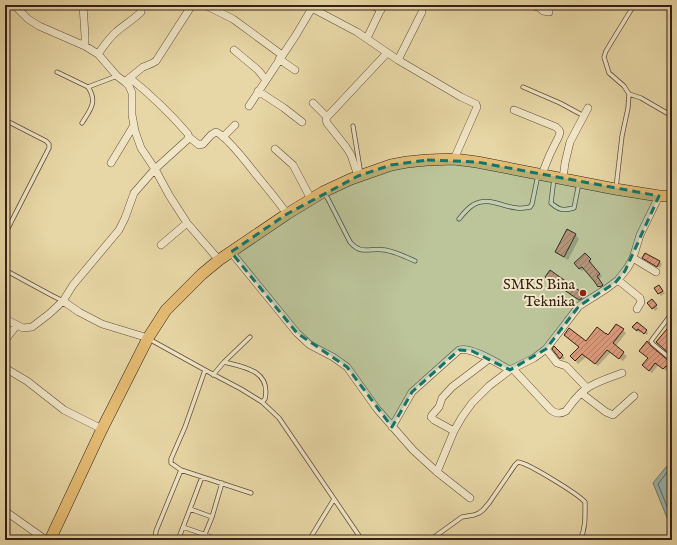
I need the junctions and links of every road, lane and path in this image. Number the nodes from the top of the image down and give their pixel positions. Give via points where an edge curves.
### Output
1 (14, 5) edge
2 (83, 5) edge
3 (192, 5) edge
4 (205, 5) edge
5 (372, 5) edge
6 (474, 5) edge
7 (486, 5) edge
8 (530, 5) edge
9 (634, 5) edge
10 (309, 6) edge
11 (382, 7) edge
12 (141, 12) dead end
13 (422, 12) dead end
14 (549, 12) dead end
15 (367, 38) junction
16 (85, 46) junction
17 (234, 50) dead end
18 (388, 53) junction
19 (98, 54) junction
20 (281, 57) junction
21 (398, 60) junction
22 (295, 70) dead end
23 (57, 72) dead end
24 (117, 76) junction
25 (127, 80) junction
26 (266, 80) junction
27 (88, 87) junction
28 (523, 87) dead end
29 (258, 91) junction
30 (628, 94) junction
31 (312, 103) dead end
32 (249, 106) dead end
33 (588, 108) dead end
34 (514, 110) dead end
35 (584, 116) junction
36 (672, 116) edge
37 (327, 118) junction
38 (5, 120) edge
39 (302, 122) dead end
40 (82, 123) dead end
41 (134, 125) junction
42 (235, 125) dead end
43 (353, 126) dead end
44 (223, 136) junction
45 (190, 137) junction
46 (275, 149) dead end
47 (454, 159) junction
48 (111, 163) dead end
49 (155, 169) junction
50 (540, 174) junction
51 (360, 175) junction
52 (559, 178) junction
53 (580, 182) junction
54 (615, 189) junction
55 (323, 192) junction
56 (659, 196) junction
57 (672, 196) edge
58 (311, 199) junction
59 (288, 214) junction
60 (459, 219) dead end
61 (187, 223) junction
62 (5, 234) edge
63 (161, 245) dead end
64 (231, 252) junction
65 (633, 258) junction
66 (219, 260) junction
67 (416, 261) dead end
68 (5, 270) edge
69 (656, 272) dead end
70 (618, 280) junction
71 (63, 301) junction
72 (637, 309) dead end
73 (672, 313) edge
74 (5, 319) edge
75 (18, 325) junction
76 (250, 337) dead end
77 (148, 338) junction
78 (5, 340) edge
79 (546, 349) junction
80 (489, 358) junction
81 (672, 360) edge
82 (224, 362) junction
83 (5, 368) edge
84 (205, 370) junction
85 (511, 370) junction
86 (622, 373) dead end
87 (213, 375) junction
88 (584, 391) junction
89 (634, 396) dead end
90 (262, 402) junction
91 (392, 426) junction
92 (102, 429) junction
93 (454, 431) junction
94 (181, 470) junction
95 (437, 472) junction
96 (202, 477) junction
97 (222, 483) junction
98 (251, 493) dead end
99 (470, 498) dead end
100 (334, 500) junction
101 (190, 508) junction
102 (5, 511) edge
103 (212, 517) junction
104 (183, 527) junction
105 (205, 534) junction
106 (46, 540) edge
107 (50, 540) edge
108 (155, 540) edge
109 (178, 540) edge
110 (220, 540) edge
111 (309, 540) edge
112 (362, 540) edge
113 (430, 540) edge
114 (580, 540) edge

1 - 16 street via 39,26
2 - 16 street
3 - 25 street via 156,61
4 - 20 street via 233,19
5 - 11 street
6 - 7 street
8 - 14 street
9 - 30 lane via 604,57 609,73 624,86
10 - 15 street
10 - 20 street via 296,35
11 - 15 street
12 - 19 street via 110,38
13 - 21 street
15 - 18 street
16 - 19 street
17 - 26 street via 253,65
18 - 21 street
18 - 37 street
19 - 24 street
20 - 22 street
20 - 26 street
21 - 47 street via 476,104
23 - 27 lane
24 - 25 street
24 - 27 lane
25 - 41 street via 132,93
25 - 45 street via 144,90
26 - 29 street
27 - 40 lane via 93,94 93,102
28 - 35 lane via 560,102
29 - 32 street
29 - 39 street
30 - 36 lane via 641,98
30 - 54 lane
31 - 37 street
33 - 35 street
34 - 50 street via 556,127 560,132
35 - 52 street via 570,142
37 - 51 street via 327,123 342,140
38 - 62 lane via 46,141 49,148
41 - 48 street
41 - 49 street via 141,148
42 - 44 street
43 - 51 lane
44 - 45 street via 216,132 200,145
44 - 59 street
45 - 49 street
46 - 58 street via 293,165
47 - 50 main road
47 - 51 main road via 402,163
49 - 61 street
49 - 71 street via 134,193 119,230
50 - 52 main road
50 - 60 lane via 530,207 516,208 481,202 473,205
51 - 55 main road
52 - 53 main road
52 - 53 lane via 551,203 556,208 565,210 574,208
53 - 54 main road
54 - 56 main road
55 - 58 main road
55 - 67 lane via 354,247 364,251 379,249
56 - 57 main road
56 - 65 street via 640,235
58 - 59 main road
59 - 64 main road
61 - 63 street
61 - 66 street
64 - 66 main road
64 - 91 street via 297,334 310,345 347,367
65 - 69 street
65 - 70 street
66 - 77 main road via 169,307
68 - 71 lane
70 - 72 street via 640,298 641,302
70 - 79 street via 579,306
71 - 75 street via 32,327 23,328
71 - 77 street via 102,324
73 - 81 lane via 651,341
74 - 75 street
75 - 78 street
76 - 82 lane
77 - 84 lane
77 - 92 main road
79 - 85 street
79 - 88 street via 557,363 566,366
80 - 85 street
80 - 91 street via 472,351 459,350 412,392
80 - 93 street via 446,393 431,417
82 - 87 lane
82 - 90 lane via 242,366 263,379 267,391
83 - 92 street via 21,376 64,410
84 - 87 lane
84 - 94 lane via 171,459 171,462
85 - 88 street via 555,413 564,412
85 - 93 street via 472,403
86 - 88 street
87 - 90 lane via 241,388
88 - 89 street via 606,412 613,415
90 - 100 lane via 279,418
91 - 95 street
92 - 107 main road
93 - 95 street
94 - 96 lane
94 - 108 lane
95 - 99 street
96 - 97 lane
96 - 101 lane
97 - 98 lane
97 - 103 lane
100 - 111 lane
100 - 112 lane
101 - 103 lane
101 - 104 lane
102 - 106 street
103 - 105 lane
104 - 105 lane
104 - 109 lane
105 - 110 lane
113 - 114 lane via 462,517 483,510 518,462 529,466 585,502 586,518

